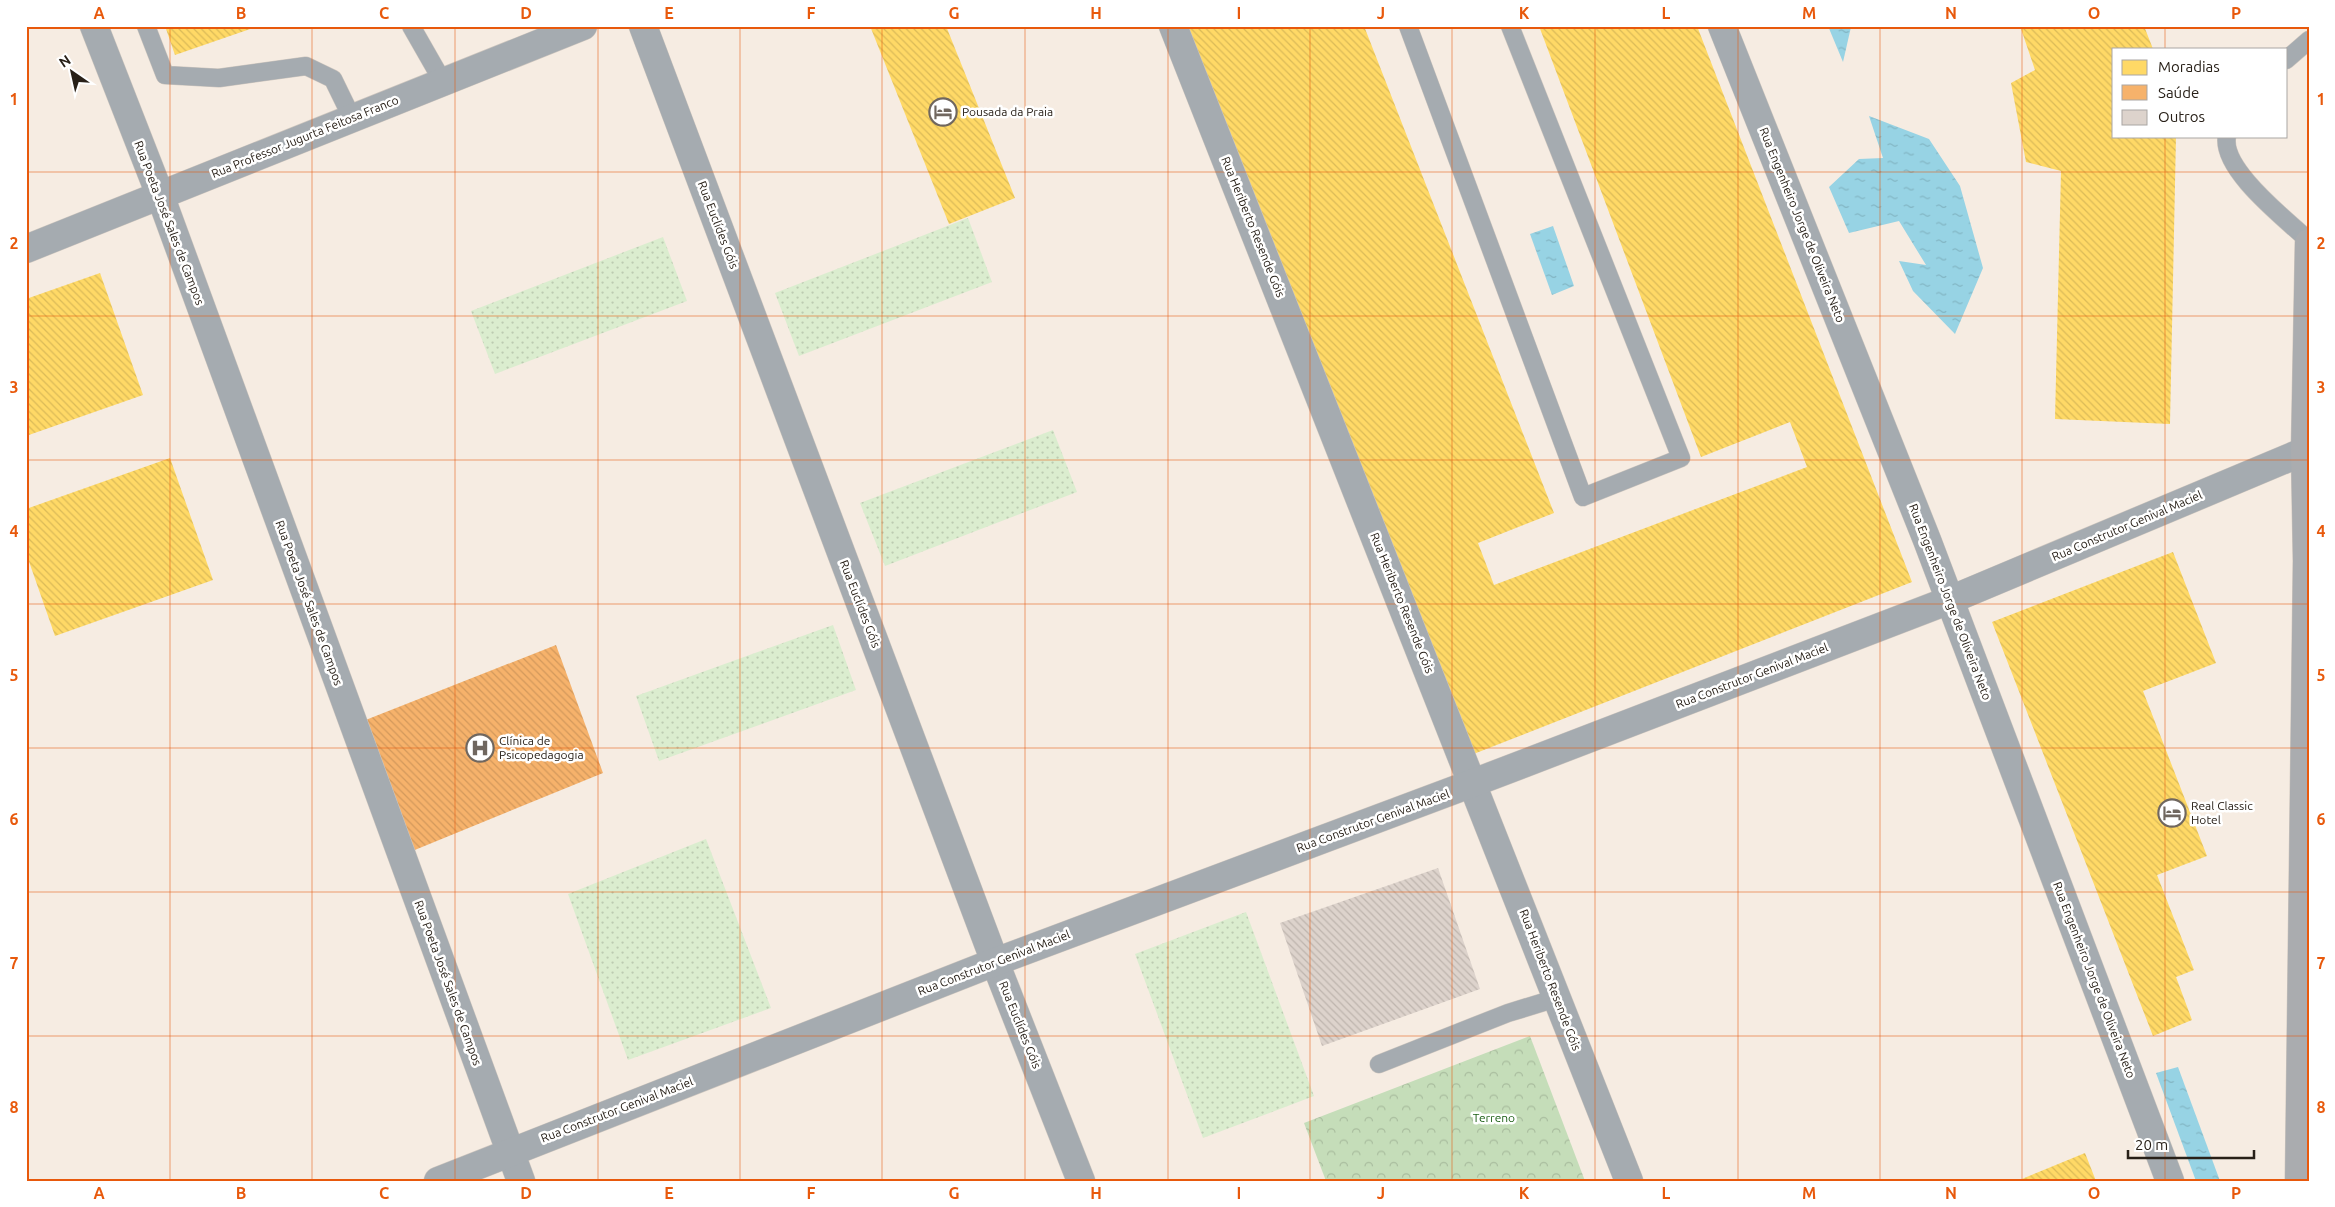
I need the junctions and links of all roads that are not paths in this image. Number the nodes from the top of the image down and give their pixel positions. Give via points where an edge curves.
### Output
1 (94, 26) edge
2 (146, 26) edge
3 (411, 26) edge
4 (583, 26) edge
5 (643, 26) edge
6 (1173, 26) edge
7 (1408, 26) edge
8 (1510, 26) edge
9 (1722, 26) edge
10 (2309, 40) edge
11 (2288, 58) edge
12 (443, 82) junction
13 (352, 118) junction
14 (2227, 138) edge
15 (160, 194) junction
16 (2309, 242) edge
17 (26, 249) edge
18 (2305, 451) junction
19 (1950, 600) junction
20 (1473, 783) junction
21 (994, 962) junction
22 (1557, 998) junction
23 (1379, 1064) dead end
24 (510, 1152) junction
25 (438, 1181) edge
26 (521, 1181) edge
27 (1081, 1181) edge
28 (1629, 1181) edge
29 (2170, 1181) edge
30 (2299, 1181) edge

1 - 15 street, Rua Poeta José Sales de Campos
2 - 13 lane via 165,75 219,78 306,66 333,80
3 - 12 lane
4 - 12 street, Rua Professor Jugurta Feitosa Franco
5 - 21 street, Rua Euclídes Góis
6 - 20 street, Rua Heriberto Resende Góis
7 - 8 lane via 1583,497 1681,458
9 - 19 street, Rua Engenheiro Jorge de Oliveira Neto
10 - 11 lane
12 - 13 street, Rua Professor Jugurta Feitosa Franco
13 - 15 street, Rua Professor Jugurta Feitosa Franco
14 - 16 lane via 2230,157 2250,185
15 - 17 street, Rua Professor Jugurta Feitosa Franco
15 - 24 street, Rua Poeta José Sales de Campos
16 - 18 main road
18 - 19 street, Rua Construtor Genival Maciel
18 - 30 main road via 2307,561
19 - 20 street, Rua Construtor Genival Maciel
19 - 29 street, Rua Engenheiro Jorge de Oliveira Neto
20 - 21 street, Rua Construtor Genival Maciel
20 - 22 street, Rua Heriberto Resende Góis
21 - 24 street, Rua Construtor Genival Maciel
21 - 27 street, Rua Euclídes Góis
22 - 23 lane via 1508,1013
22 - 28 street, Rua Heriberto Resende Góis
24 - 25 street, Rua Construtor Genival Maciel
24 - 26 street, Rua Poeta José Sales de Campos

